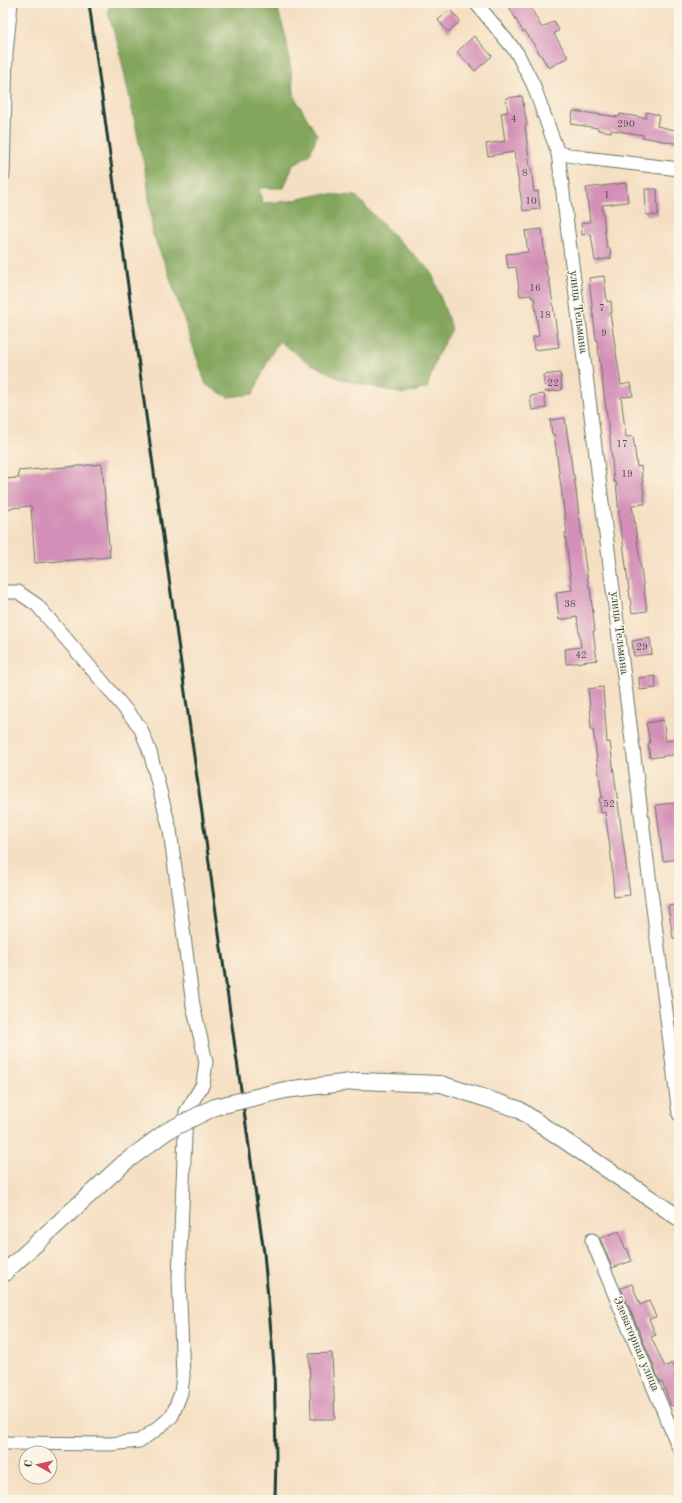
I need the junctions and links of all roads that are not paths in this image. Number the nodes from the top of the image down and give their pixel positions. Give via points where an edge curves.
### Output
1 (11, 3) edge
2 (476, 3) edge
3 (558, 153) junction
4 (679, 169) edge
5 (3, 175) edge
6 (3, 592) edge
7 (679, 1114) edge
8 (679, 1218) edge
9 (592, 1240) dead end
10 (3, 1274) edge
11 (3, 1443) edge
12 (679, 1448) edge

1 - 5 street via 6,52
2 - 3 street, улица Тельмана via 517,53 532,84
3 - 4 street
3 - 7 street, улица Тельмана
6 - 11 street via 18,592 36,605 140,727 150,752 170,830 193,1005 206,1062 203,1084 186,1112 179,1278 184,1376 181,1393 172,1416 139,1441 111,1444
8 - 10 street, bridge via 518,1109 441,1084 359,1081 285,1090 215,1107 167,1131 124,1163
9 - 12 street, Элеваторная улица

